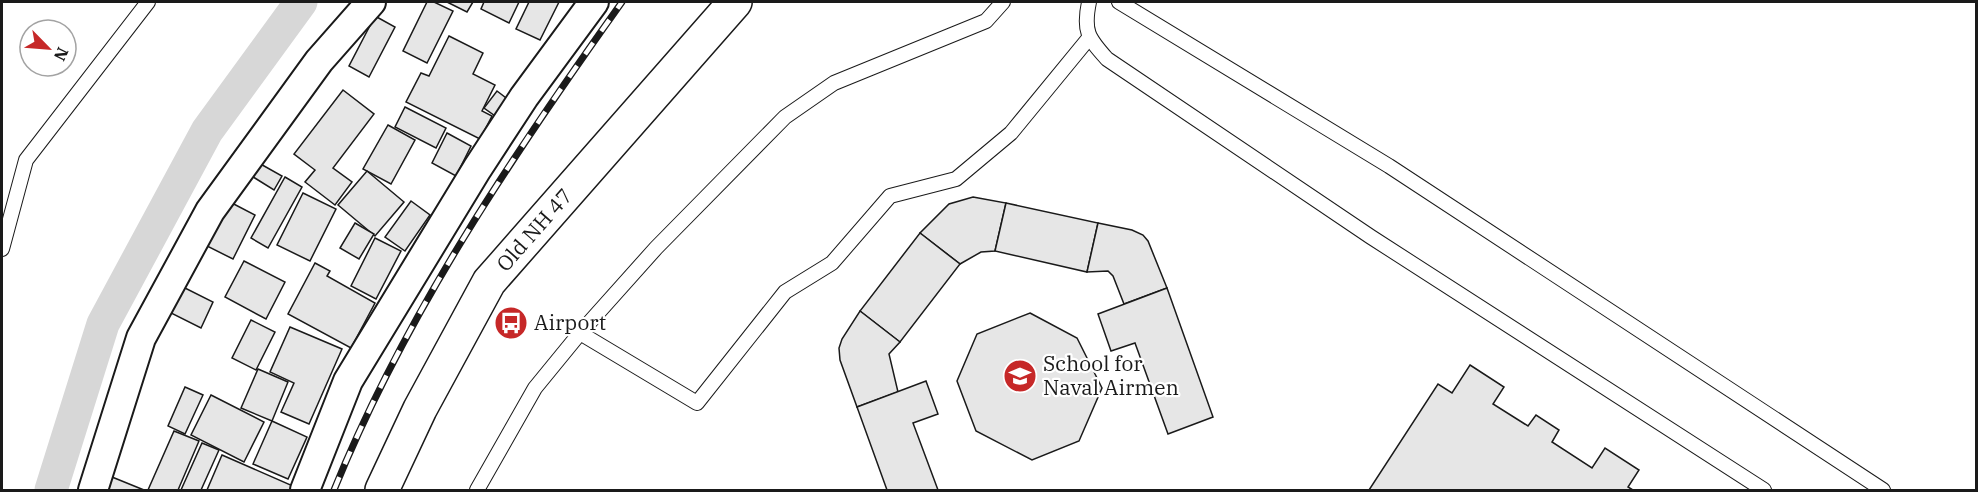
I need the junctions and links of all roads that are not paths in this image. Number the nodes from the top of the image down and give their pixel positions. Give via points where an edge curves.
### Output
1 (148, 2) edge
2 (371, 2) edge
3 (594, 2) edge
4 (735, 2) edge
5 (1003, 2) edge
6 (1089, 2) edge
7 (1119, 2) edge
8 (1089, 38) junction
9 (2, 249) edge
10 (580, 333) junction
11 (93, 490) edge
12 (305, 490) edge
13 (382, 490) edge
14 (477, 490) edge
15 (1764, 490) edge
16 (1883, 490) edge

1 - 9 lane via 26,160
2 - 11 street via 318,61 210,211 141,338
3 - 12 street via 477,168 348,381
4 - 13 main road, Old NH 47 via 489,282 420,409
5 - 10 lane via 987,21 834,84 785,117 656,248
6 - 8 lane via 1085,19
7 - 16 lane via 1389,166
8 - 10 lane via 1011,133 956,179 890,196 832,263 785,292 697,403
8 - 15 lane via 1107,59 1352,224
10 - 14 lane via 535,387

